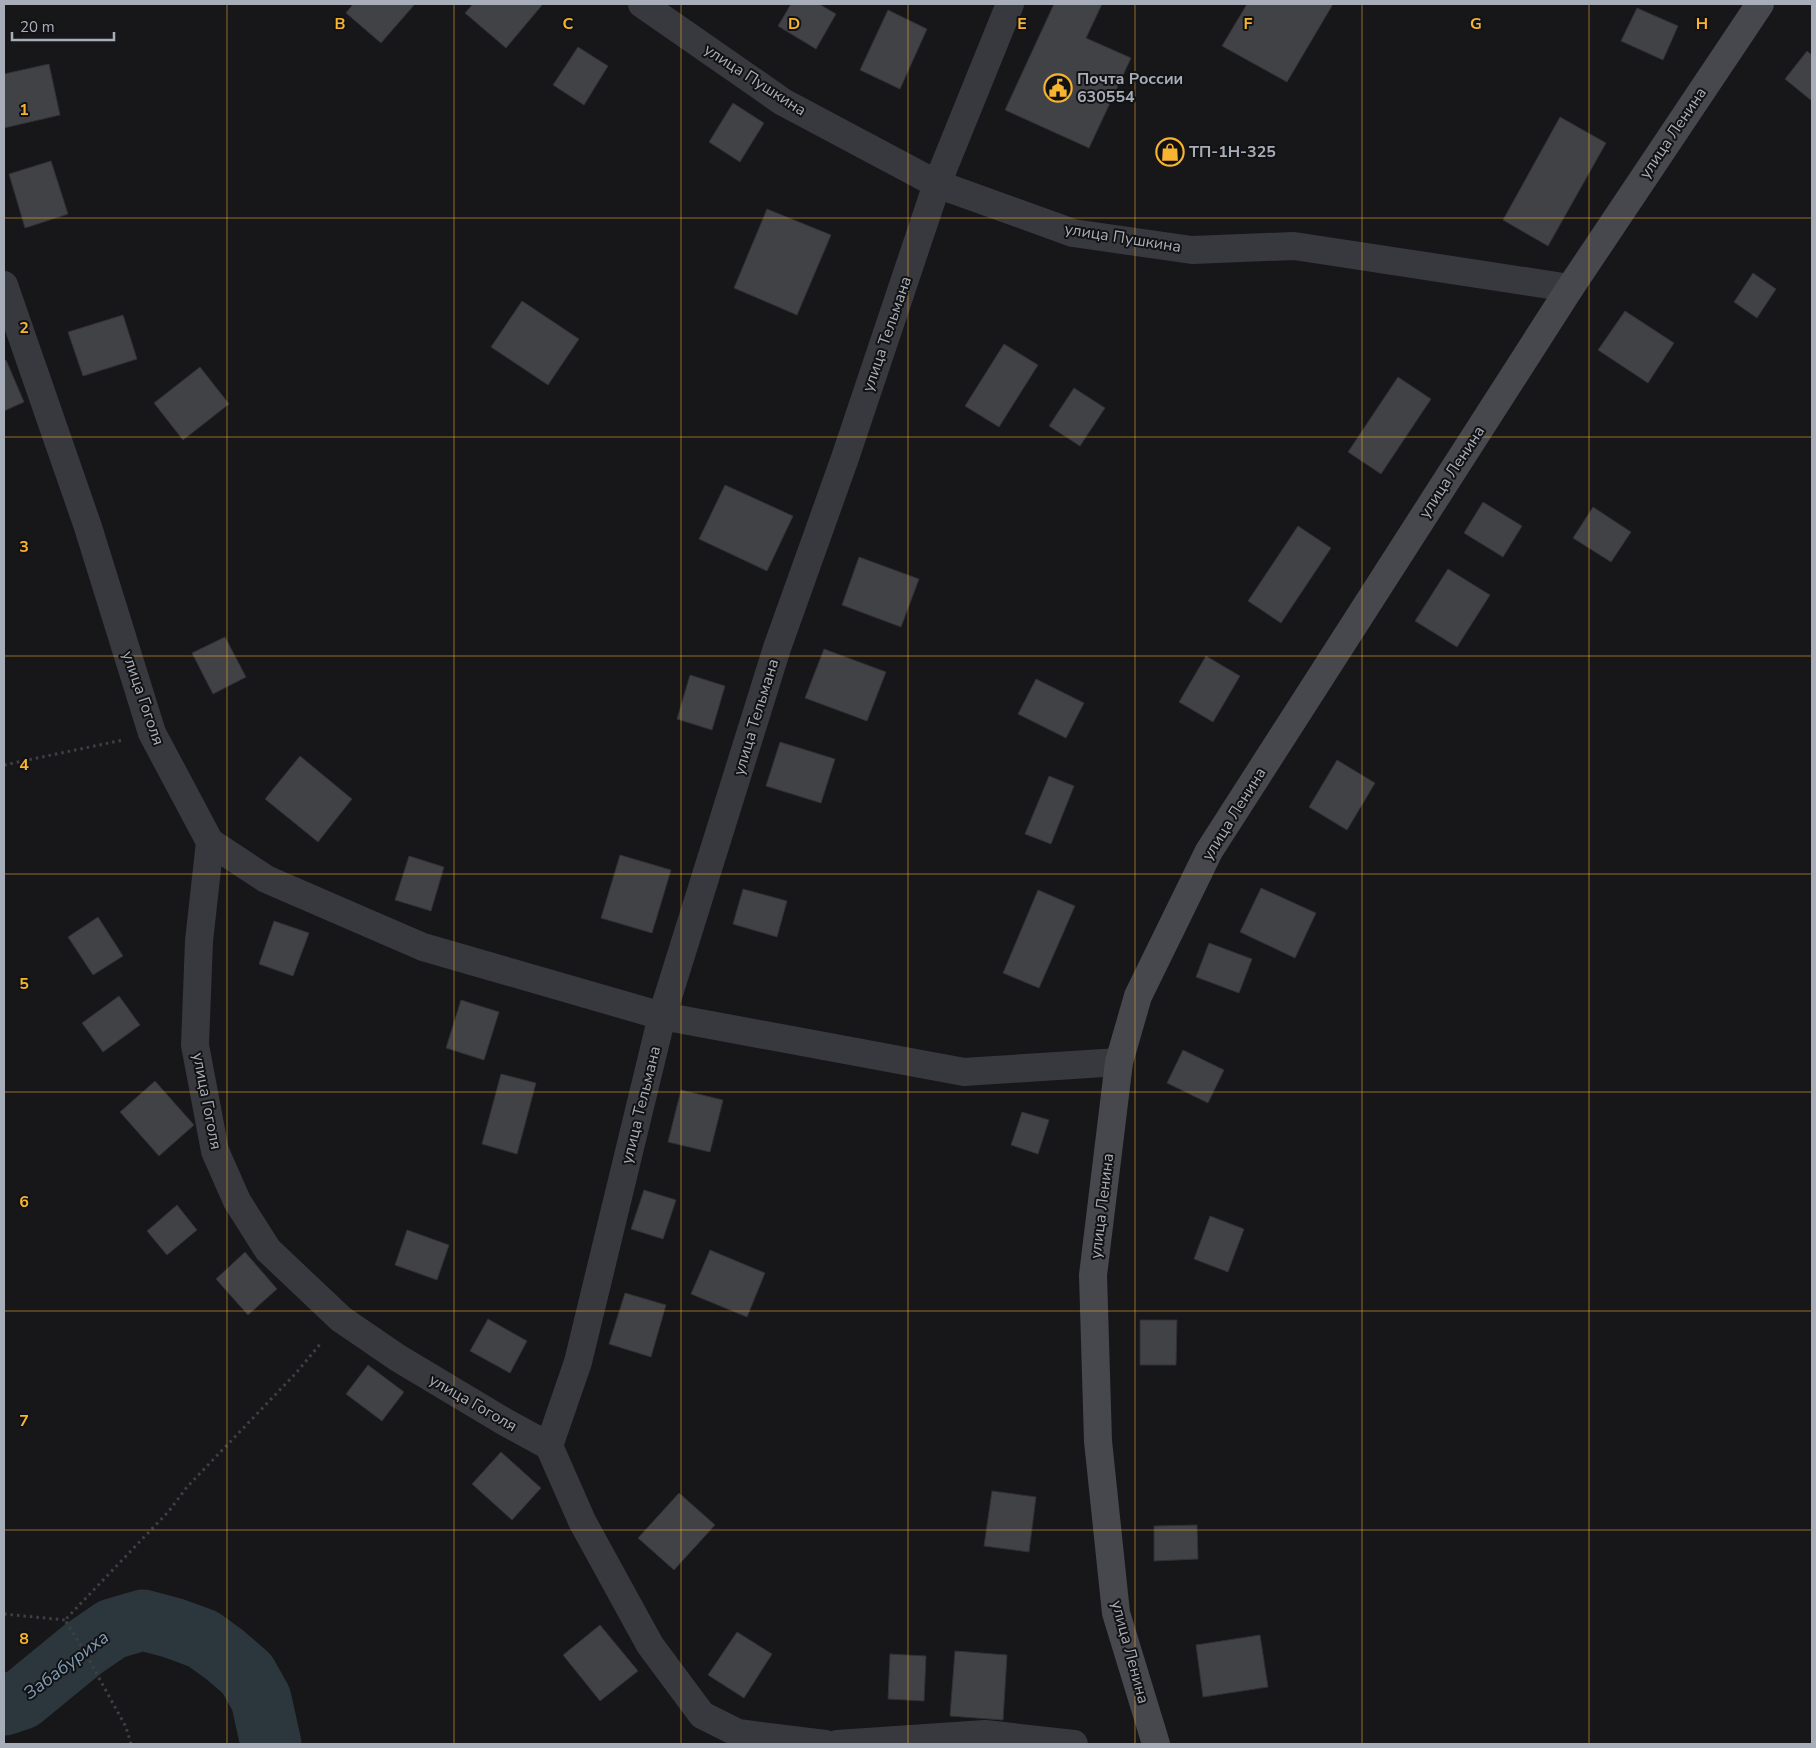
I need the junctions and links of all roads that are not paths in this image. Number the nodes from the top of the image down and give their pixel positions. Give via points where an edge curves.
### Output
1 (642, 4) edge
2 (1010, 4) edge
3 (1760, 4) edge
4 (937, 184) junction
5 (4, 285) edge
6 (1570, 288) junction
7 (210, 842) junction
8 (662, 1016) junction
9 (1119, 1062) junction
10 (549, 1446) junction
11 (825, 1744) edge
12 (837, 1744) edge
13 (1074, 1744) edge
14 (1156, 1744) edge

1 - 4 street, улица Пушкина via 783,102
2 - 4 street, улица Тельмана
3 - 6 main road, улица Ленина
4 - 6 street, улица Пушкина via 1072,233 1192,250 1294,246
4 - 8 street, улица Тельмана via 777,648
5 - 7 street, улица Гоголя via 88,527 152,733
6 - 9 main road, улица Ленина via 1209,851 1138,996
7 - 8 street via 266,879 423,947
7 - 10 street, улица Гоголя via 199,941 195,1044 215,1151 236,1201 268,1250 341,1319 398,1358
8 - 9 street via 964,1072
8 - 10 street, улица Тельмана via 578,1362
9 - 14 main road, улица Ленина via 1093,1275 1098,1441 1116,1613
10 - 11 street via 582,1521 650,1645 702,1715 738,1733
12 - 13 street via 985,1734

